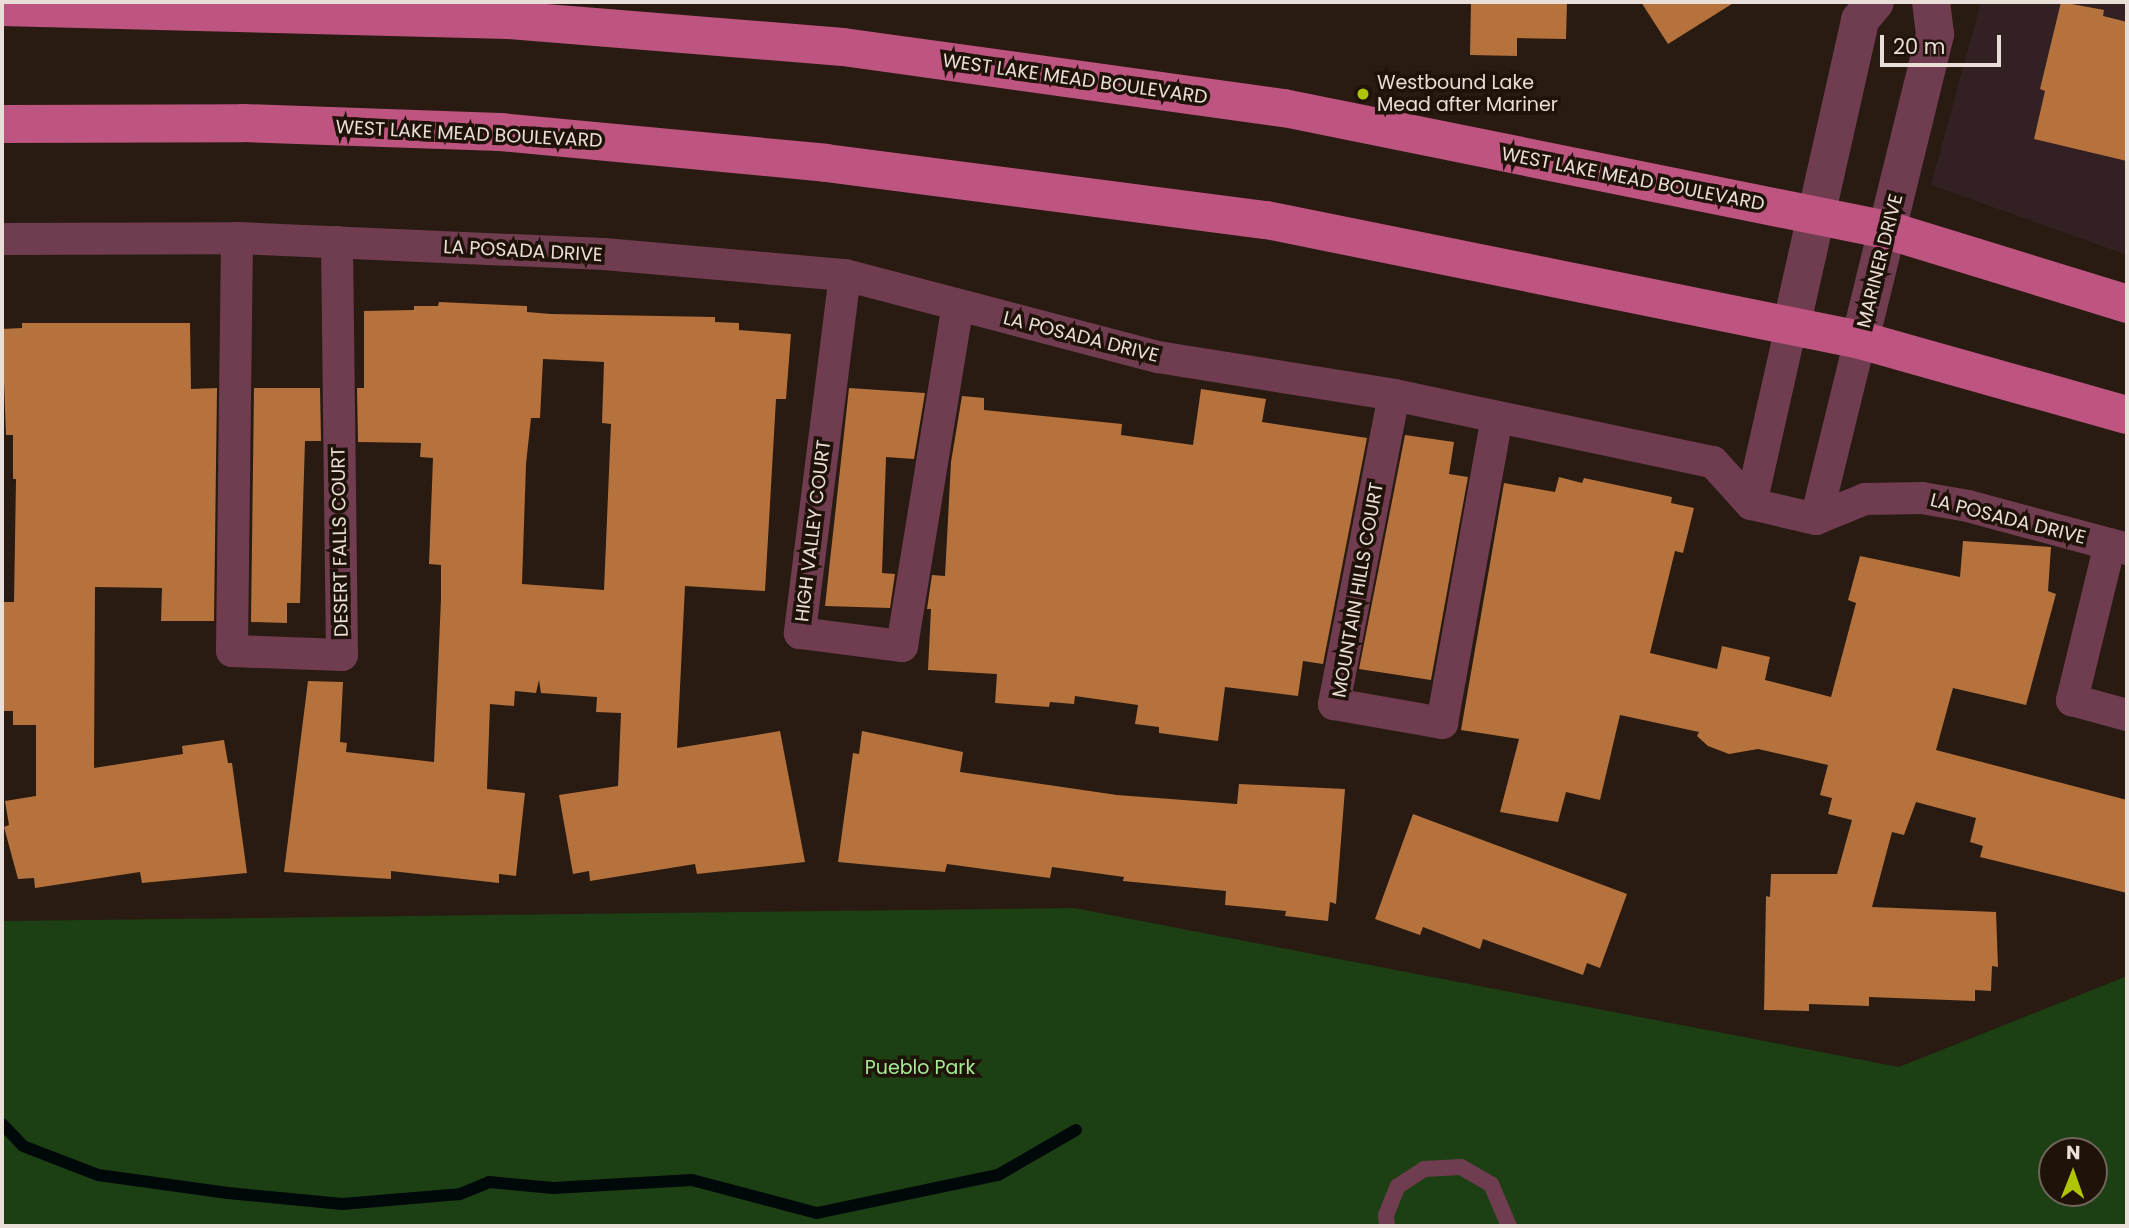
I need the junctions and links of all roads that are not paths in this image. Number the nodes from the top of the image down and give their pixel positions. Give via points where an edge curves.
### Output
1 (1875, 2) edge
2 (1931, 2) edge
3 (2, 7) edge
4 (2, 124) edge
5 (1816, 216) junction
6 (1887, 230) junction
7 (237, 238) junction
8 (2, 239) edge
9 (337, 242) junction
10 (845, 275) junction
11 (2127, 303) edge
12 (958, 305) junction
13 (1791, 327) junction
14 (1860, 340) junction
15 (1394, 396) junction
16 (2127, 415) edge
17 (1497, 418) junction
18 (1751, 504) junction
19 (1816, 519) junction
20 (2119, 547) edge
21 (2127, 715) edge
22 (1387, 1226) edge
23 (1509, 1226) edge

1 - 5 street via 1860,20
2 - 6 street, MARINER DRIVE via 1935,34
3 - 5 main road, WEST LAKE MEAD BOULEVARD via 508,20 843,47 1284,108
4 - 13 main road, WEST LAKE MEAD BOULEVARD via 243,123 500,132 826,163 1267,220
5 - 6 main road, WEST LAKE MEAD BOULEVARD
5 - 13 street
6 - 11 main road, WEST LAKE MEAD BOULEVARD
6 - 14 street, MARINER DRIVE
7 - 8 street, LA POSADA DRIVE
7 - 9 street, LA POSADA DRIVE
7 - 9 street, DESERT FALLS COURT via 232,651 342,655
9 - 10 street, LA POSADA DRIVE via 604,254
10 - 12 street, LA POSADA DRIVE
10 - 12 street, HIGH VALLEY COURT via 800,633 902,646
12 - 15 street, LA POSADA DRIVE via 1158,357
13 - 14 main road, WEST LAKE MEAD BOULEVARD
13 - 18 street
14 - 16 main road, WEST LAKE MEAD BOULEVARD
14 - 19 street, MARINER DRIVE
15 - 17 street, LA POSADA DRIVE
15 - 17 street, MOUNTAIN HILLS COURT via 1334,704 1442,723
17 - 18 street, LA POSADA DRIVE via 1713,462
18 - 19 street
19 - 20 street, LA POSADA DRIVE via 1865,499 1922,498
20 - 21 street via 2072,700
22 - 23 lane via 1386,1215 1398,1186 1424,1169 1461,1167 1491,1184

